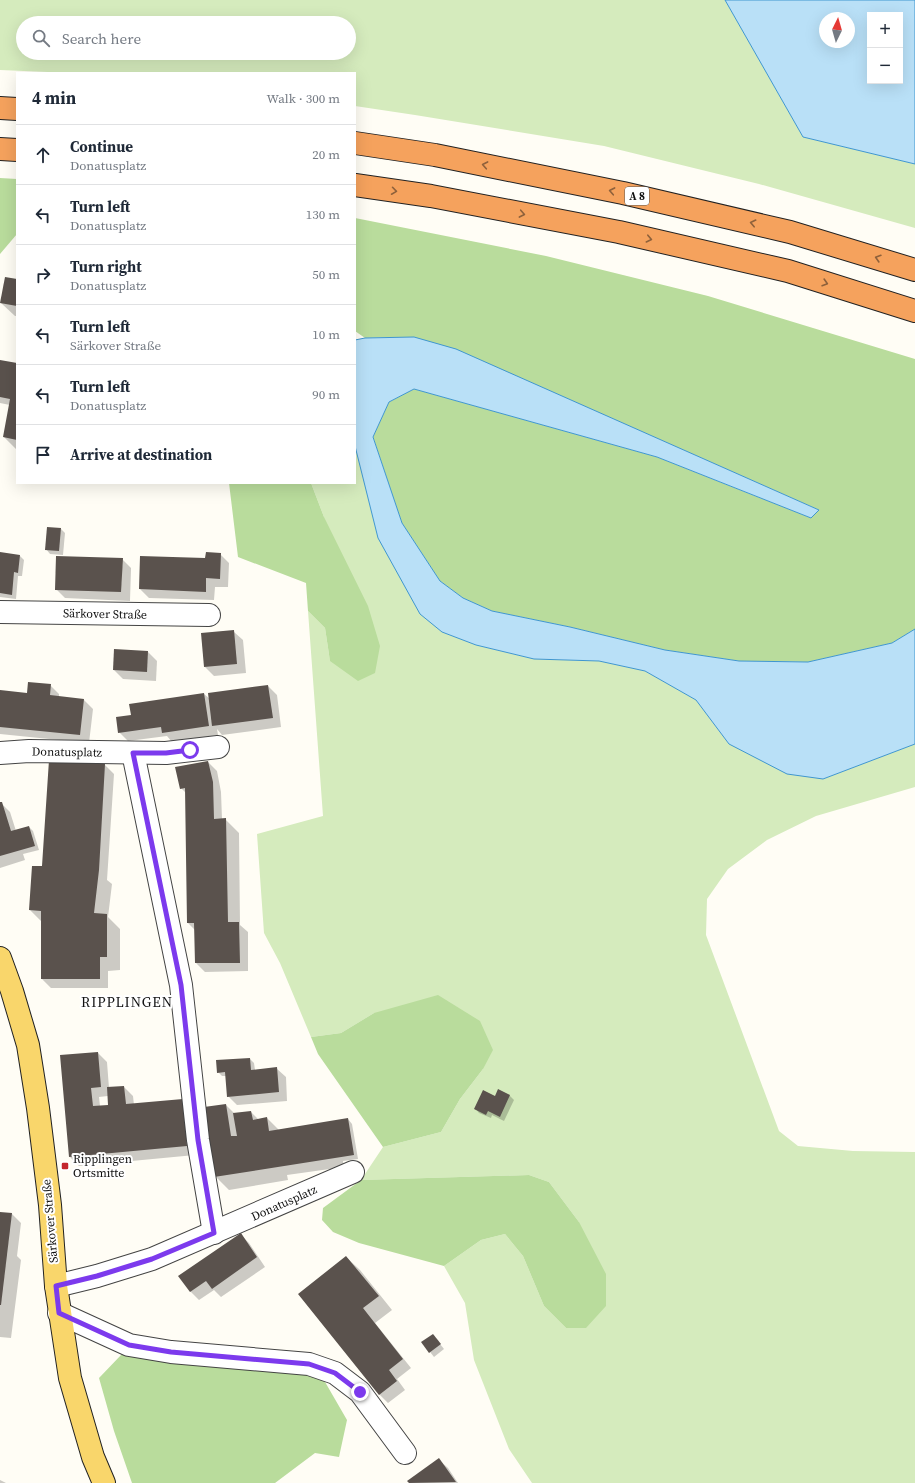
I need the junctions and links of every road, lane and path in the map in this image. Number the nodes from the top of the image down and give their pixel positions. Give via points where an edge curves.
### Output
1 (0, 108) edge
2 (16, 109) edge
3 (356, 143) edge
4 (0, 149) edge
5 (16, 150) edge
6 (356, 185) edge
7 (915, 270) edge
8 (915, 311) edge
9 (0, 612) edge
10 (209, 615) dead end
11 (218, 747) dead end
12 (0, 753) edge
13 (133, 753) junction
14 (0, 958) edge
15 (353, 1172) dead end
16 (214, 1233) junction
17 (56, 1286) junction
18 (59, 1313) junction
19 (405, 1453) dead end
20 (104, 1483) edge

1 - 2 highway
7 -> 3 highway, A 8 via 790,232 623,193 435,155
4 - 5 highway
6 -> 8 highway via 430,196 627,234 788,271
9 - 10 street, Särkover Straße
11 - 13 street, Donatusplatz via 166,753
12 - 13 street, Donatusplatz
13 - 16 street via 181,985 198,1140
14 - 17 main road, Särkover Straße via 28,1045 50,1205
15 - 16 street, Donatusplatz
16 - 17 street, Donatusplatz via 152,1259
17 - 18 main road, Särkover Straße
18 - 19 street via 129,1345 171,1352 309,1364 335,1373 360,1392
18 - 20 main road, Särkover Straße via 70,1378 93,1456

